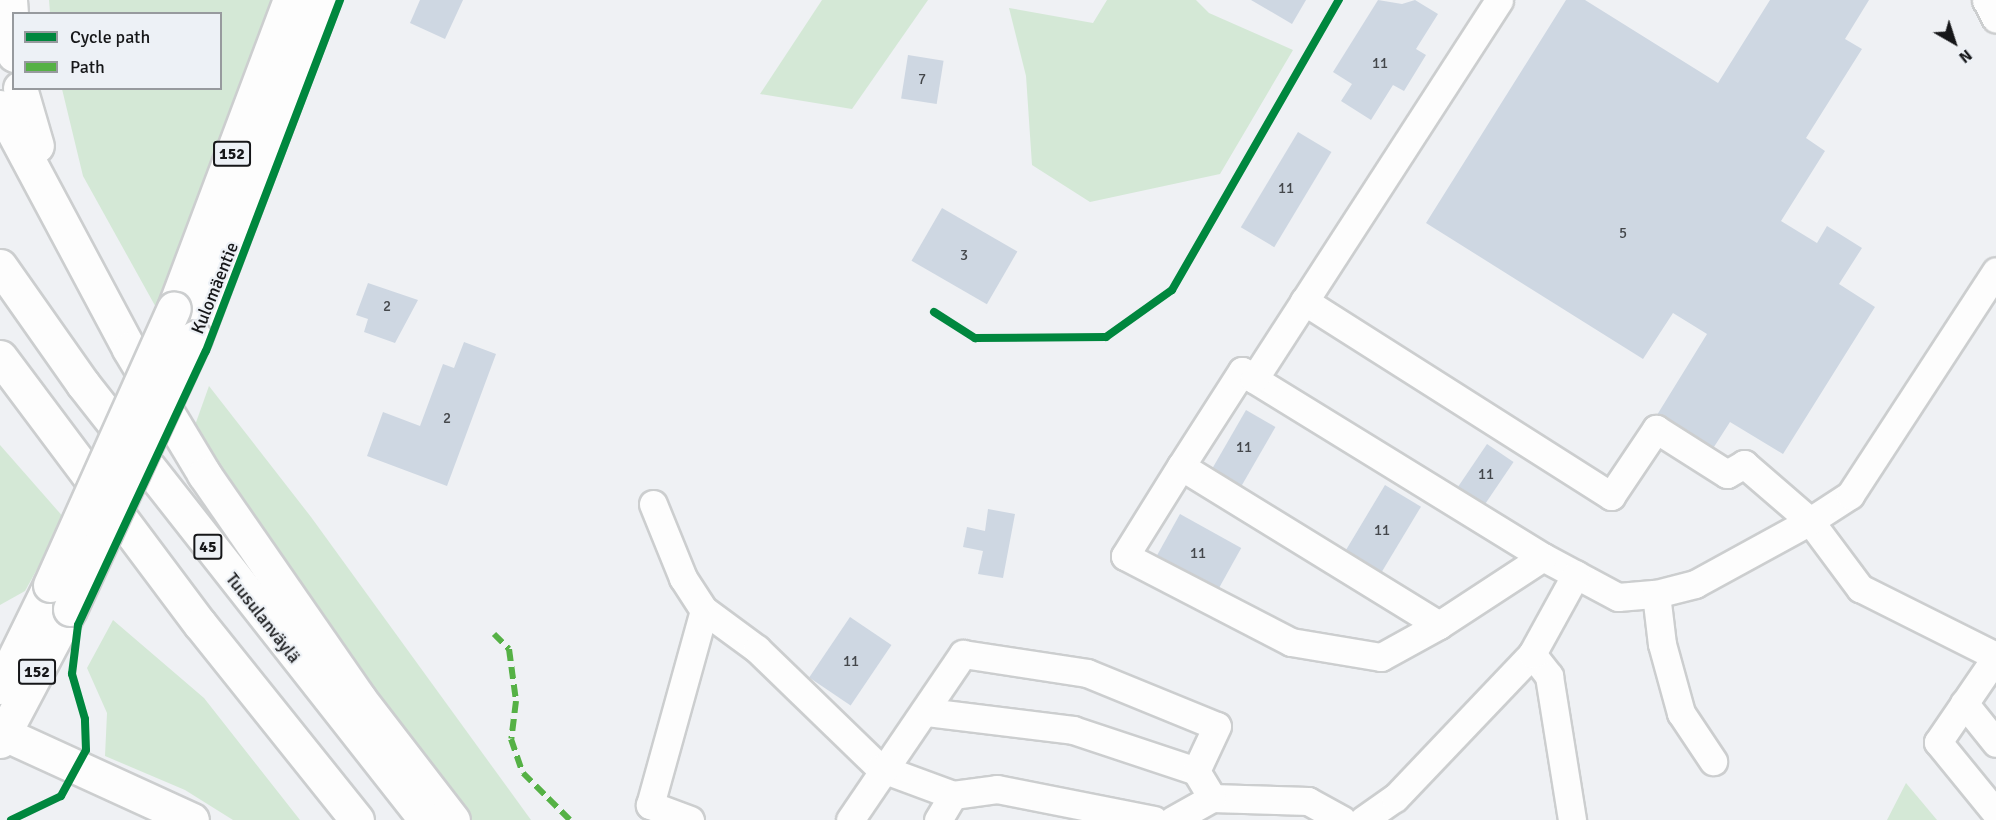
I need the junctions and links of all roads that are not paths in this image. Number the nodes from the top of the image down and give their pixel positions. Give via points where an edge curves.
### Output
1 (10, 0) edge
2 (290, 0) edge
3 (324, 0) edge
4 (1499, 0) edge
5 (1986, 0) edge
6 (1996, 19) edge
7 (12, 27) edge
8 (21, 90) edge
9 (0, 107) edge
10 (69, 235) junction
11 (0, 266) edge
12 (1996, 271) edge
13 (1304, 302) junction
14 (0, 357) edge
15 (1254, 379) junction
16 (1181, 466) junction
17 (653, 504) dead end
18 (1810, 521) junction
19 (1543, 557) junction
20 (1576, 574) junction
21 (1656, 594) junction
22 (60, 597) junction
23 (704, 610) junction
24 (1439, 625) junction
25 (1532, 654) junction
26 (1996, 656) edge
27 (0, 687) edge
28 (1964, 703) junction
29 (927, 712) junction
30 (1, 736) edge
31 (1996, 743) edge
32 (1713, 760) dead end
33 (880, 768) junction
34 (1196, 771) junction
35 (953, 795) junction
36 (1212, 798) junction
37 (1996, 813) edge
38 (192, 820) edge
39 (357, 820) edge
40 (426, 820) edge
41 (453, 820) edge
42 (690, 820) edge
43 (850, 820) edge
44 (938, 820) edge
45 (1155, 820) edge
46 (1173, 820) edge
47 (1342, 820) edge
48 (1363, 820) edge
49 (1572, 820) edge

1 - 7 main road
2 - 22 main road, Kulomäentie / 152, bridge
3 - 22 main road, Kulomäentie / 152, bridge via 195,337
4 - 13 lane
5 - 6 lane
8 - 10 main road
9 - 10 main road
10 - 41 main road via 129,350 204,474 359,698
11 - 40 main road, Tuusulanväylä / 45 via 90,393
12 - 18 lane via 1851,495
13 - 15 lane
13 - 18 lane via 1611,496 1656,429 1727,474 1744,464
14 - 39 main road via 200,624
15 - 16 lane via 1242,371
15 - 19 lane
16 - 24 lane
16 - 24 lane via 1125,556 1292,642 1381,657
17 - 23 lane via 683,578
18 - 21 lane via 1695,584
18 - 26 lane via 1860,588
19 - 20 lane
19 - 24 lane
20 - 21 lane via 1617,597
20 - 25 lane
21 - 32 lane via 1662,644 1681,713
22 - 27 main road, Kulomäentie / 152
22 - 30 main road, Kulomäentie / 152
23 - 33 lane via 757,649
23 - 42 lane via 650,805
25 - 48 lane via 1395,798
25 - 49 lane via 1549,676
26 - 28 lane
28 - 31 lane
28 - 37 lane via 1938,742
29 - 33 lane
29 - 34 lane via 1072,730
29 - 34 lane via 963,654 1087,673 1217,726
30 - 38 main road
33 - 35 lane
33 - 43 lane
34 - 36 lane
35 - 44 lane
35 - 45 lane via 997,789
36 - 46 lane
36 - 47 lane via 1308,801

